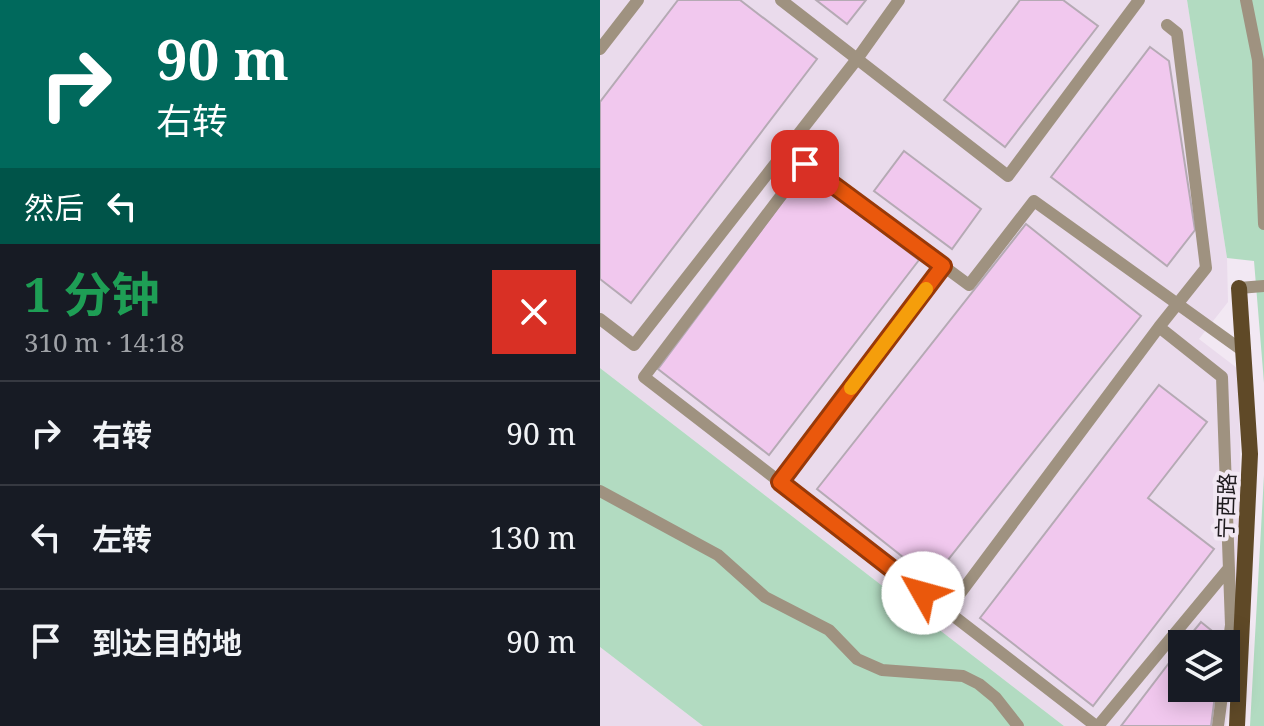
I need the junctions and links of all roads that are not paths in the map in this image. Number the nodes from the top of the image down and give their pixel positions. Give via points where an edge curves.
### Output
1 (638, 0) edge
2 (781, 0) edge
3 (899, 0) edge
4 (1139, 0) edge
5 (1246, 0) edge
6 (1167, 25) dead end
7 (600, 49) edge
8 (857, 59) junction
9 (1264, 224) edge
10 (943, 266) junction
11 (1264, 286) edge
12 (1239, 288) joint
13 (1177, 304) junction
14 (600, 319) edge
15 (1159, 327) junction
16 (1243, 351) junction
17 (780, 482) junction
18 (600, 491) edge
19 (1229, 568) junction
20 (947, 611) junction
21 (1230, 630) edge
22 (1221, 702) edge
23 (1018, 726) edge
24 (1097, 726) edge
25 (1218, 726) edge
26 (1237, 726) edge

1 - 7 street
2 - 8 street
3 - 8 street
4 - 8 street via 1008,176
5 - 9 street via 1258,60
6 - 13 street via 1177,33 1206,268
8 - 14 street via 634,345
10 - 13 street via 969,285 1034,201
10 - 17 street
10 - 17 street via 805,164 653,364 644,377
11 - 12 street
12 - 16 main road, 宁西路
13 - 15 street
13 - 16 street
15 - 19 street via 1222,377
15 - 20 street
16 - 26 main road, 宁西路 via 1250,454
17 - 20 street
18 - 23 street via 718,555 765,597 829,630 857,659 900,673 963,676 996,698
19 - 21 street
19 - 24 street
20 - 24 street
22 - 25 street

